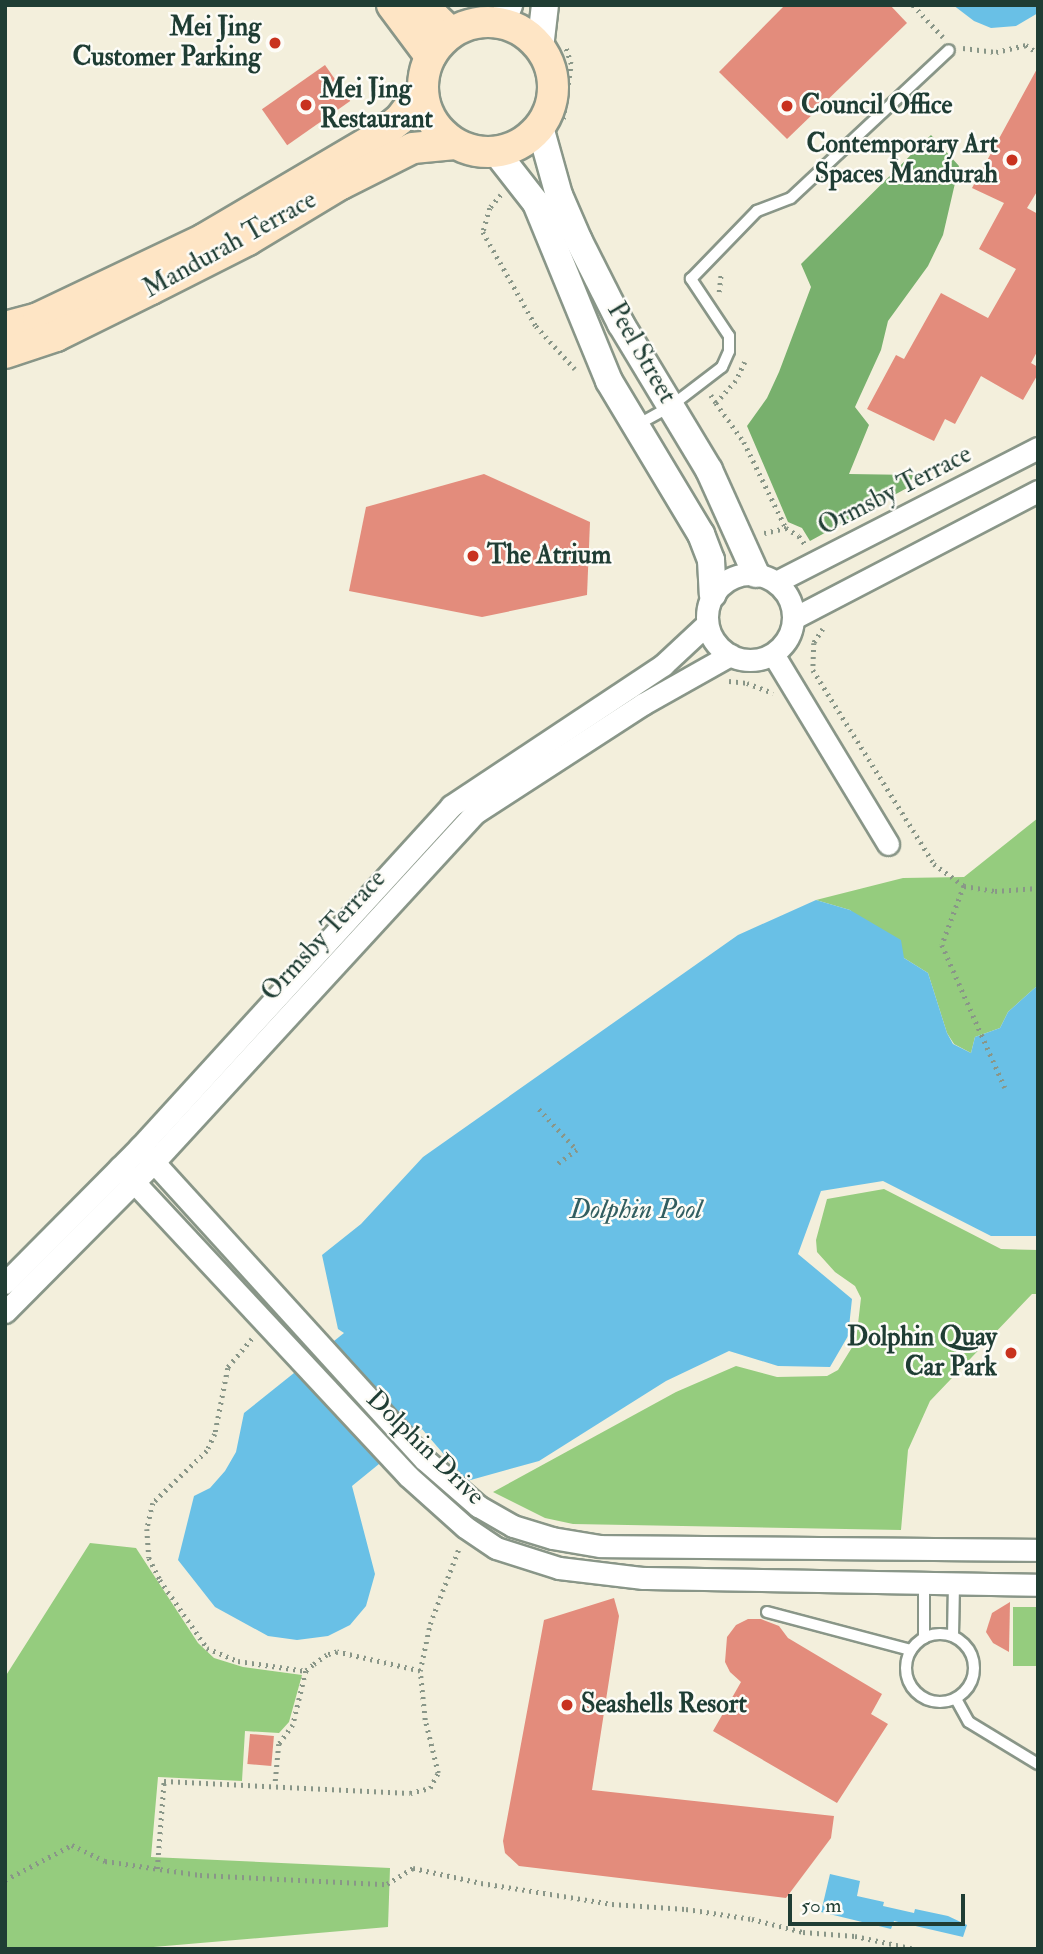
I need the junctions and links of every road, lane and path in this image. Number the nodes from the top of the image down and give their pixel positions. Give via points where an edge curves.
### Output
1 (392, 5) edge
2 (422, 5) edge
3 (913, 5) edge
4 (505, 14) edge
5 (542, 24) edge
6 (451, 33) junction
7 (949, 50) dead end
8 (1038, 53) edge
9 (430, 56) junction
10 (422, 90) junction
11 (550, 127) junction
12 (455, 144) junction
13 (496, 152) junction
14 (725, 268) dead end
15 (719, 295) dead end
16 (5, 327) edge
17 (5, 353) edge
18 (746, 356) dead end
19 (671, 406) junction
20 (635, 426) junction
21 (1038, 448) edge
22 (1038, 491) edge
23 (786, 528) junction
24 (742, 542) junction
25 (817, 563) junction
26 (766, 578) junction
27 (713, 594) junction
28 (836, 595) junction
29 (794, 618) junction
30 (707, 624) junction
31 (773, 654) junction
32 (730, 655) junction
33 (707, 668) junction
34 (813, 670) junction
35 (790, 682) junction
36 (888, 844) dead end
37 (964, 886) junction
38 (1038, 888) edge
39 (1005, 1088) dead end
40 (539, 1109) dead end
41 (147, 1155) junction
42 (558, 1164) dead end
43 (128, 1174) junction
44 (5, 1283) edge
45 (5, 1312) edge
46 (258, 1330) dead end
47 (457, 1536) dead end
48 (1038, 1550) edge
49 (924, 1584) junction
50 (954, 1585) junction
51 (1038, 1585) edge
52 (767, 1612) dead end
53 (953, 1636) junction
54 (924, 1638) junction
55 (911, 1650) junction
56 (306, 1671) junction
57 (420, 1671) junction
58 (956, 1699) junction
59 (1038, 1764) edge
60 (275, 1786) junction
61 (156, 1869) junction
62 (5, 1880) edge
63 (915, 1949) edge

1 - 9 main road
2 - 6 main road
3 - 8 path via 951,44 996,52 1026,45
4 - 5 main road via 516,29
4 - 6 main road
5 - 11 main road via 553,96
5 - 11 path via 559,28 571,64 570,88
6 - 9 main road
7 - 19 lane via 791,198 757,211 691,279 729,335 729,351 722,367
9 - 10 main road
10 - 12 main road via 426,112
10 - 16 main road, Mandurah Terrace via 400,119 363,147 204,239 38,318
11 - 13 main road via 513,148
11 - 19 street, Peel Street via 559,195 621,324
12 - 13 main road via 475,152
12 - 17 main road, Mandurah Terrace via 413,148 163,283 56,336
13 - 20 street, Peel Street via 536,203 609,381
14 - 15 path
18 - 23 path via 737,381 716,403 744,442
19 - 20 lane
19 - 24 street, Peel Street via 709,470
20 - 27 street, Peel Street via 701,534 711,560
21 - 25 street, Ormsby Terrace
22 - 28 street
23 - 24 path
23 - 25 path via 799,536
24 - 26 street, Peel Street
25 - 26 street, Ormsby Terrace
26 - 27 street via 732,577
26 - 29 street via 786,592
27 - 30 street
28 - 29 street
28 - 34 path via 841,612 814,643
29 - 31 street via 784,645
30 - 32 street via 711,636
30 - 41 street, Ormsby Terrace via 663,665 451,806
31 - 32 street via 744,660
31 - 35 street
32 - 33 street, Ormsby Terrace
33 - 35 path via 719,680 747,683 771,695
33 - 41 street, Ormsby Terrace via 475,813
34 - 35 path
34 - 37 path via 934,864
35 - 36 street
37 - 38 path via 995,891
37 - 39 path via 942,945
40 - 42 path via 577,1150
41 - 43 street, Ormsby Terrace
41 - 48 street, Dolphin Drive via 452,1485 513,1526 600,1546
43 - 44 street, Ormsby Terrace
43 - 45 street, Ormsby Terrace
43 - 49 street, Dolphin Drive via 432,1499 496,1548 559,1568 643,1578
46 - 56 path via 228,1368 215,1434 207,1451 153,1503 147,1529 149,1558 207,1648 238,1661
47 - 57 path via 460,1546 430,1624
49 - 50 street, Dolphin Drive
49 - 54 lane
50 - 51 street, Dolphin Drive
50 - 53 lane
52 - 55 lane
53 - 54 lane
53 - 58 lane via 969,1648 975,1667 971,1686
54 - 55 lane
55 - 58 lane via 906,1667 909,1685 922,1698 939,1703
56 - 57 path via 338,1652
56 - 60 path via 293,1726 279,1744
57 - 60 path via 425,1720 438,1773 430,1788 411,1793
58 - 59 lane via 969,1722
60 - 61 path via 164,1781
61 - 62 path via 105,1861 72,1845
61 - 63 path via 387,1884 413,1868 481,1883 612,1904 752,1919 803,1932

